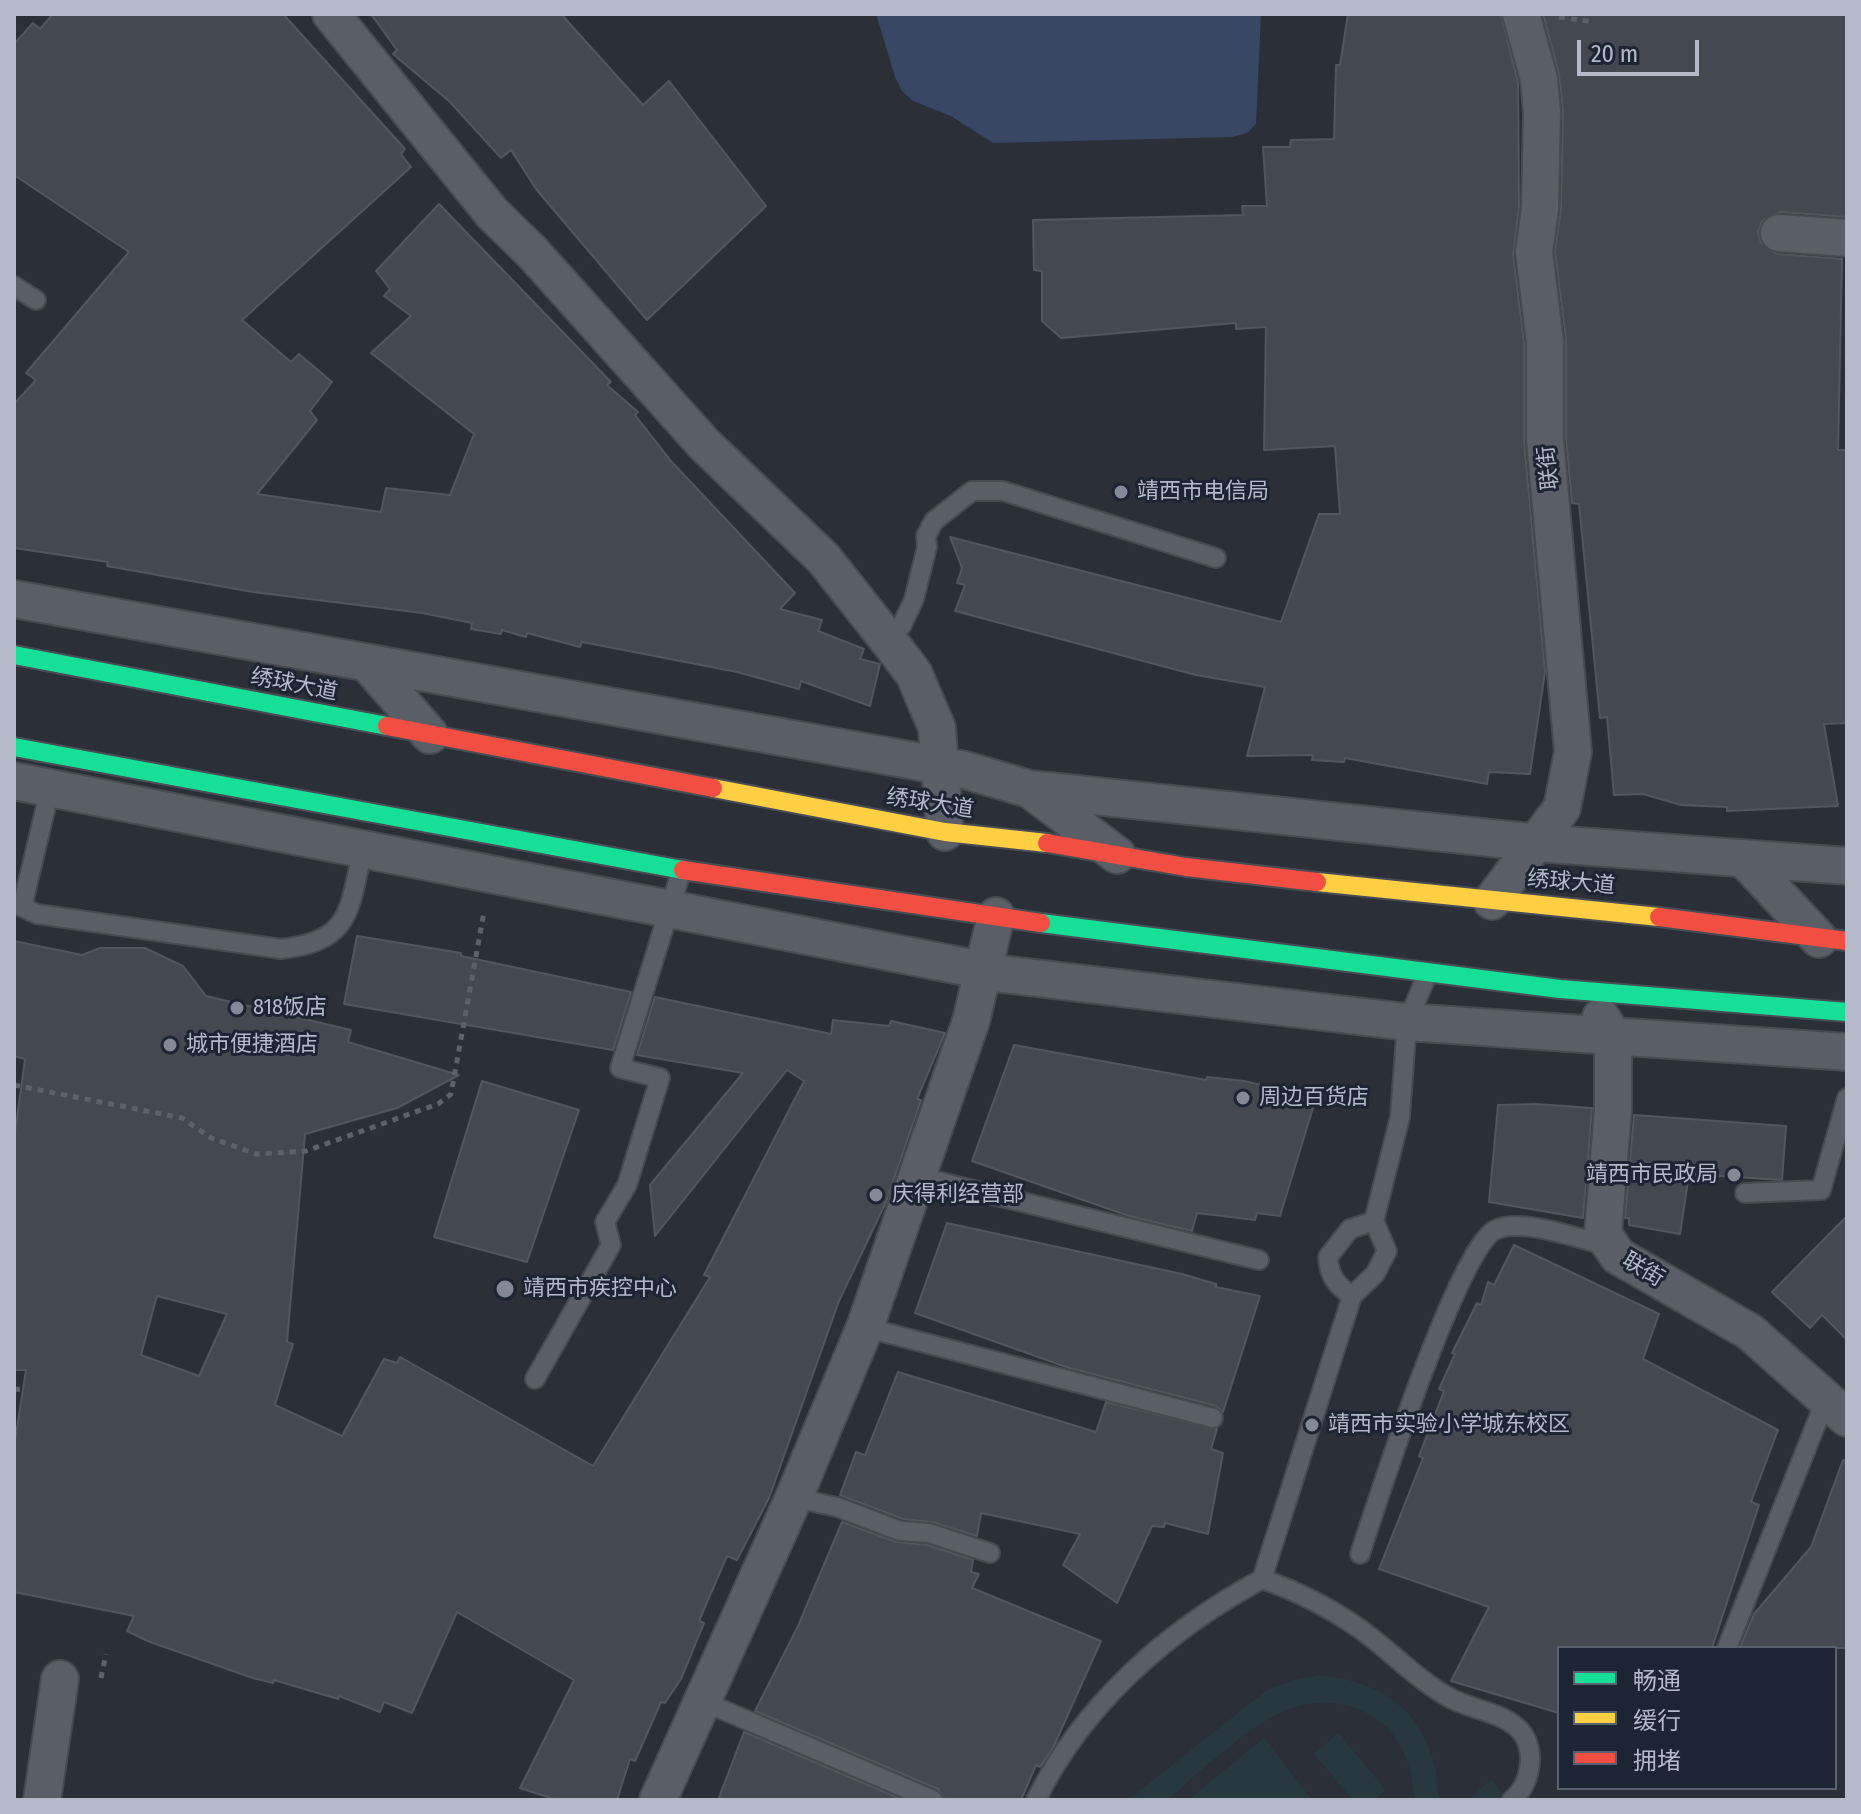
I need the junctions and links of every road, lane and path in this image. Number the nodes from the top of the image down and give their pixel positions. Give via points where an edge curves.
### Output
1 (331, 14) edge
2 (1521, 14) edge
3 (1779, 233) dead end
4 (1847, 238) edge
5 (14, 286) edge
6 (36, 300) dead end
7 (1216, 558) dead end
8 (14, 599) edge
9 (888, 640) junction
10 (14, 655) edge
11 (368, 664) junction
12 (430, 735) junction
13 (14, 747) edge
14 (938, 766) junction
15 (54, 771) junction
16 (14, 781) edge
17 (1029, 789) junction
18 (372, 812) junction
19 (417, 821) junction
20 (945, 832) junction
21 (1538, 843) junction
22 (363, 851) junction
23 (1117, 855) junction
24 (1745, 860) junction
25 (1847, 866) edge
26 (682, 869) junction
27 (478, 872) junction
28 (1492, 901) junction
29 (670, 907) junction
30 (1006, 917) junction
31 (1833, 940) edge
32 (993, 972) junction
33 (1428, 973) junction
34 (1584, 991) junction
35 (1845, 1013) edge
36 (1407, 1022) junction
37 (1613, 1037) junction
38 (1847, 1052) edge
39 (14, 1085) edge
40 (1847, 1098) edge
41 (932, 1180) junction
42 (1745, 1193) dead end
43 (1374, 1221) junction
44 (1608, 1246) junction
45 (1259, 1260) dead end
46 (1352, 1296) junction
47 (879, 1331) junction
48 (535, 1379) dead end
49 (14, 1389) edge
50 (25, 1390) dead end
51 (1837, 1409) edge
52 (1213, 1418) dead end
53 (809, 1501) junction
54 (990, 1553) dead end
55 (1360, 1554) dead end
56 (1262, 1579) junction
57 (1728, 1646) edge
58 (60, 1679) dead end
59 (716, 1707) junction
60 (42, 1800) edge
61 (658, 1800) edge
62 (673, 1800) edge
63 (933, 1800) edge
64 (1036, 1800) edge
65 (1512, 1800) edge

1 - 9 street via 492,213 704,444 824,559
2 - 21 street, 联街 via 1542,112 1534,252 1573,752 1562,808
3 - 4 street
5 - 6 lane
7 - 9 lane via 1003,491 972,491 934,521 926,536 914,599
8 - 11 street
9 - 14 street via 930,707 937,728
10 - 12 main road, 绣球大道
11 - 12 street
11 - 14 street
12 - 20 main road, 绣球大道
13 - 15 main road
14 - 17 street
14 - 20 street
15 - 16 street
15 - 18 main road
15 - 22 street
15 - 22 lane via 22,907 37,914 281,949 307,946 327,939 349,912
17 - 21 street
17 - 23 street
18 - 19 main road
18 - 22 lane
19 - 26 main road
19 - 27 street
20 - 23 main road, 绣球大道
21 - 24 street
21 - 28 street, 联街
22 - 27 street
23 - 28 main road, 绣球大道
24 - 25 street
24 - 31 street
26 - 29 lane
26 - 30 main road
27 - 29 street
27 - 39 path via 454,1085 438,1104 318,1148 256,1154 211,1138 182,1118
28 - 31 main road, 绣球大道 via 1567,905
29 - 32 street
29 - 48 lane via 620,1068 660,1078 627,1185 605,1222 611,1245
30 - 32 street
30 - 33 main road
32 - 36 street
32 - 41 street
32 - 61 street via 971,1021 865,1327
33 - 34 main road
33 - 36 lane
34 - 35 main road
34 - 37 street
36 - 37 street
36 - 43 lane via 1400,1117
37 - 38 street
37 - 44 street, 联街 via 1603,1234
40 - 42 lane via 1821,1190
41 - 45 lane
41 - 47 street
43 - 46 lane via 1387,1251 1375,1274
43 - 46 lane via 1350,1229 1328,1257 1333,1279
44 - 51 street, 联街 via 1750,1332
44 - 55 lane via 1517,1225 1497,1228 1484,1238 1420,1380
46 - 56 lane
47 - 52 lane
47 - 53 street
49 - 50 path
51 - 57 lane
53 - 54 lane
53 - 59 street
56 - 64 lane via 1169,1637 1124,1681 1080,1727
56 - 65 lane via 1321,1605 1453,1700 1505,1720 1522,1733 1531,1756 1523,1791
58 - 60 street
59 - 62 street
59 - 63 lane

